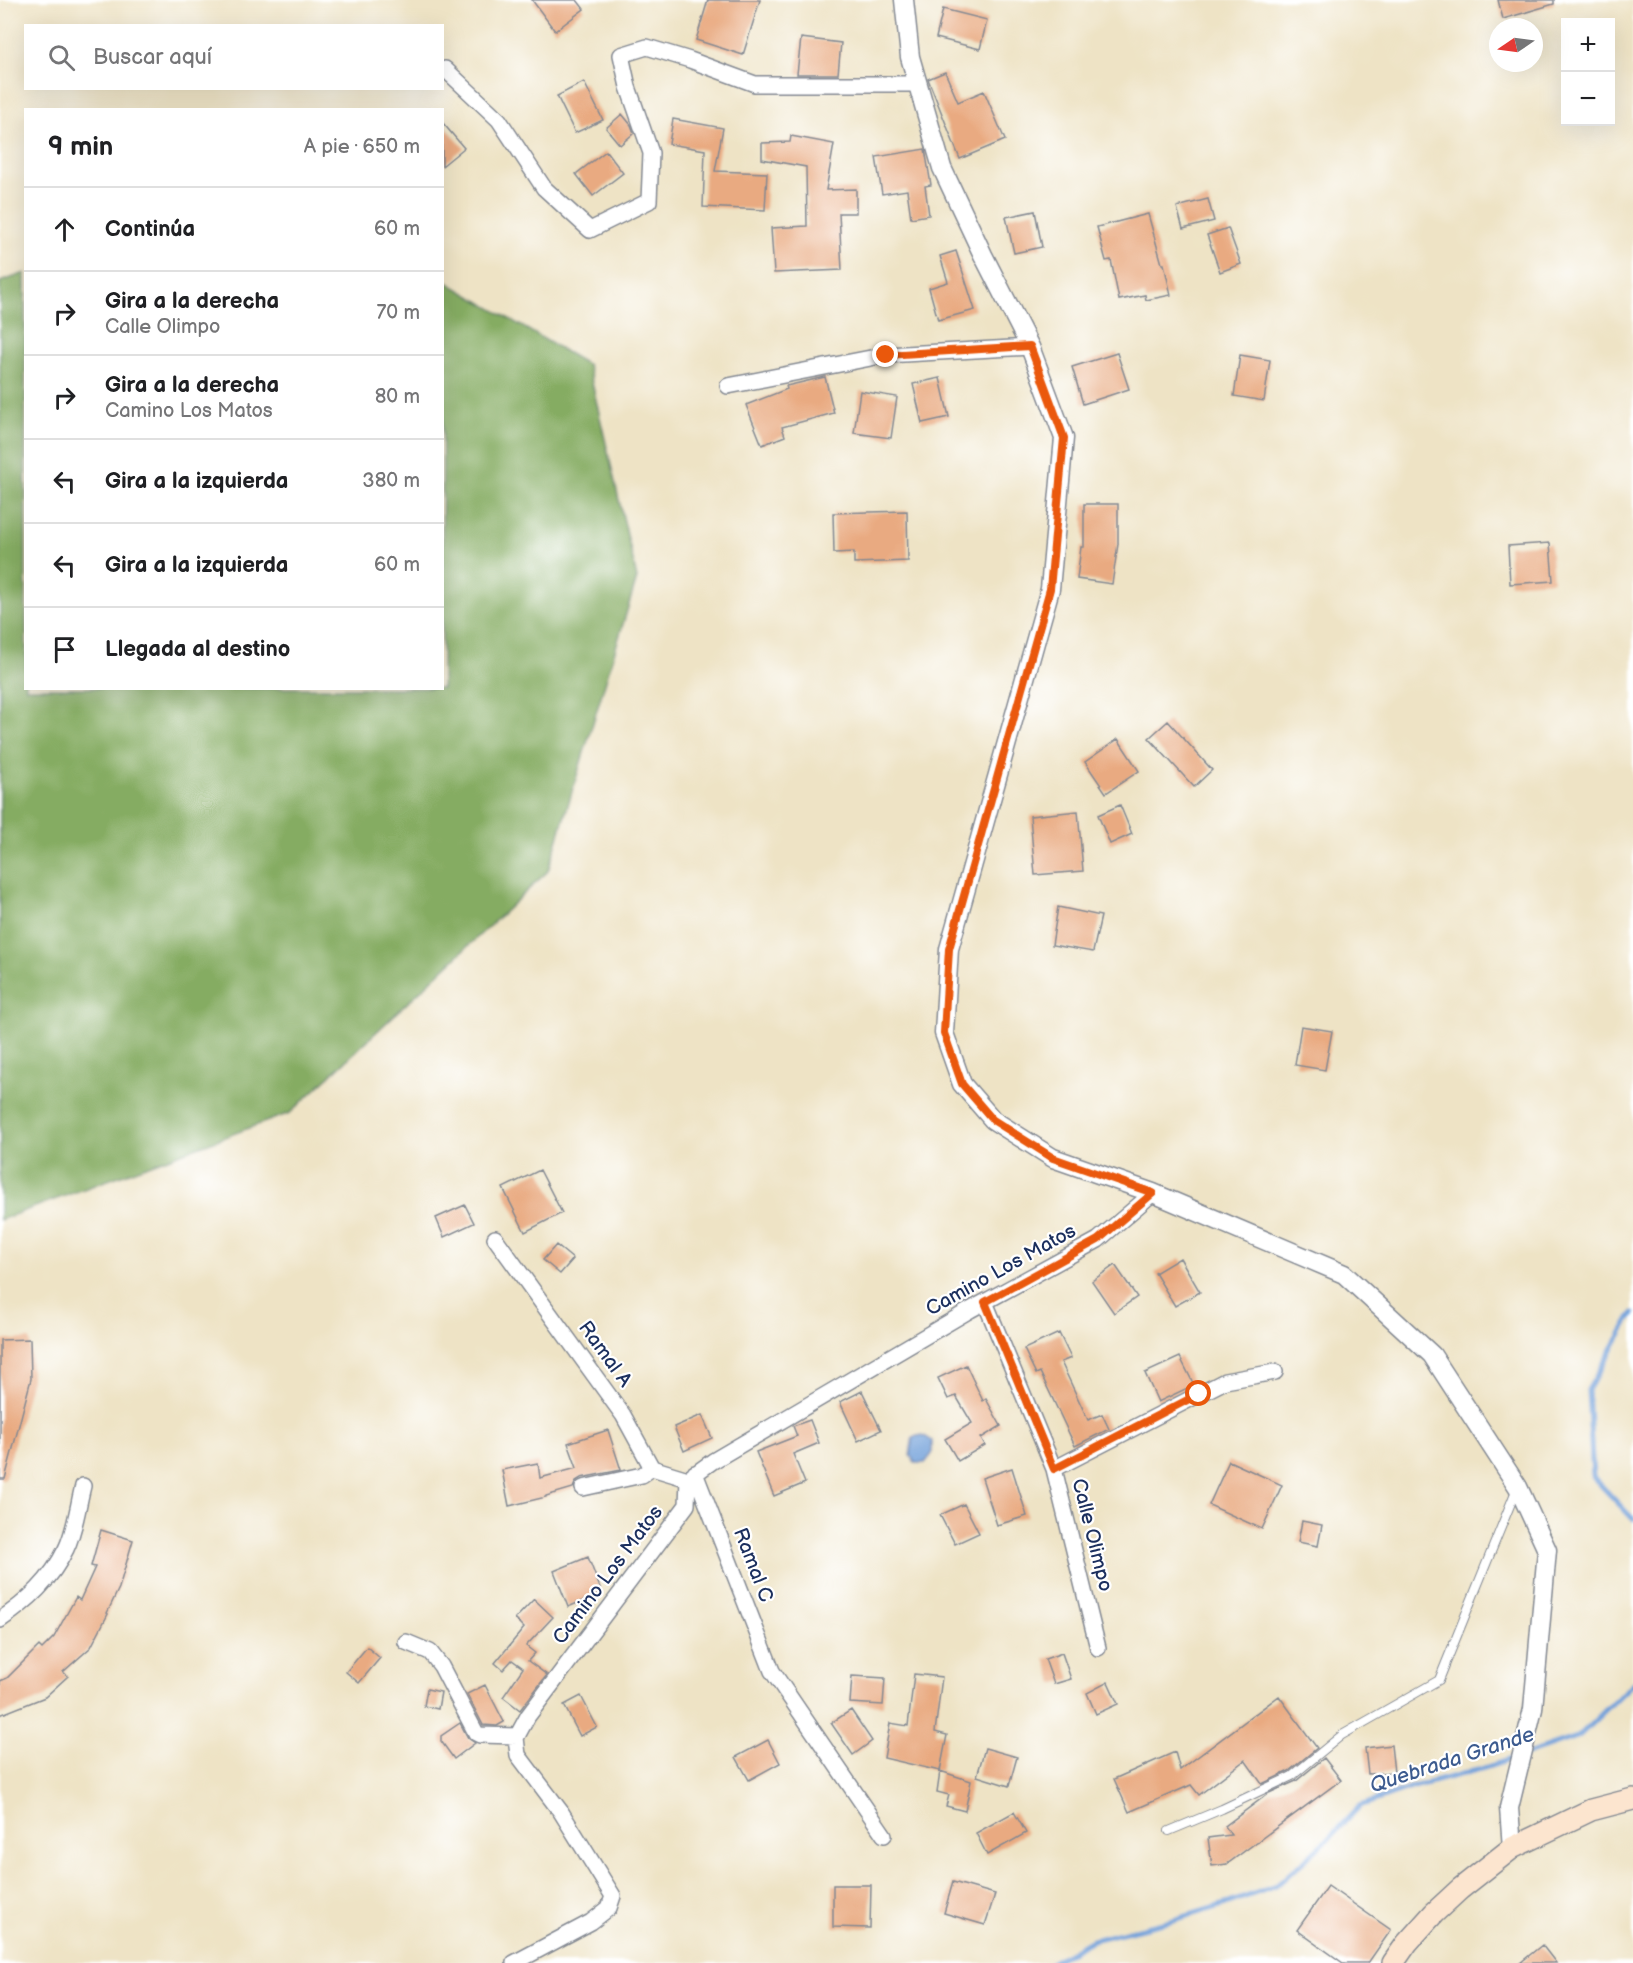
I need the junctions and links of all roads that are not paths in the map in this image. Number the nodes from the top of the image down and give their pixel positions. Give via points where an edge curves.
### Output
1 (904, 0) edge
2 (445, 69) dead end
3 (918, 84) junction
4 (1030, 346) junction
5 (728, 386) dead end
6 (1153, 1193) junction
7 (495, 1238) dead end
8 (985, 1302) junction
9 (1275, 1372) dead end
10 (652, 1468) junction
11 (1054, 1469) junction
12 (692, 1476) junction
13 (83, 1485) dead end
14 (1518, 1487) junction
15 (583, 1488) dead end
16 (0, 1620) edge
17 (406, 1642) dead end
18 (1098, 1648) dead end
19 (517, 1736) junction
20 (1633, 1799) edge
21 (1169, 1831) dead end
22 (884, 1835) dead end
23 (1512, 1848) junction
24 (514, 1963) edge
25 (1393, 1963) edge

1 - 3 street via 910,57
2 - 3 street via 499,120 544,188 590,230 649,201 651,153 621,55 647,47 756,84
3 - 4 street via 942,168
4 - 5 street via 886,355
4 - 6 street via 1064,438 1050,589 949,949 944,1033 962,1084 993,1120 1053,1158
6 - 8 street, Camino Los Matos via 1098,1240
6 - 14 street via 1344,1274 1432,1355
7 - 10 street, Ramal A via 623,1415
8 - 11 street, Calle Olimpo
8 - 12 street, Camino Los Matos
9 - 11 street via 1225,1381
10 - 12 street
10 - 15 street via 642,1475
11 - 18 street, Calle Olimpo
12 - 19 street, Camino Los Matos via 687,1505
12 - 22 street, Ramal C via 772,1671
13 - 16 street via 67,1548 45,1584
14 - 21 lane via 1439,1680 1342,1735 1292,1776
14 - 23 street via 1547,1550 1533,1709 1509,1808
17 - 19 street via 430,1652 441,1666 476,1734
19 - 24 street via 518,1755 561,1812 614,1896 609,1908 591,1922
20 - 23 main road via 1591,1810
23 - 25 main road via 1434,1912

